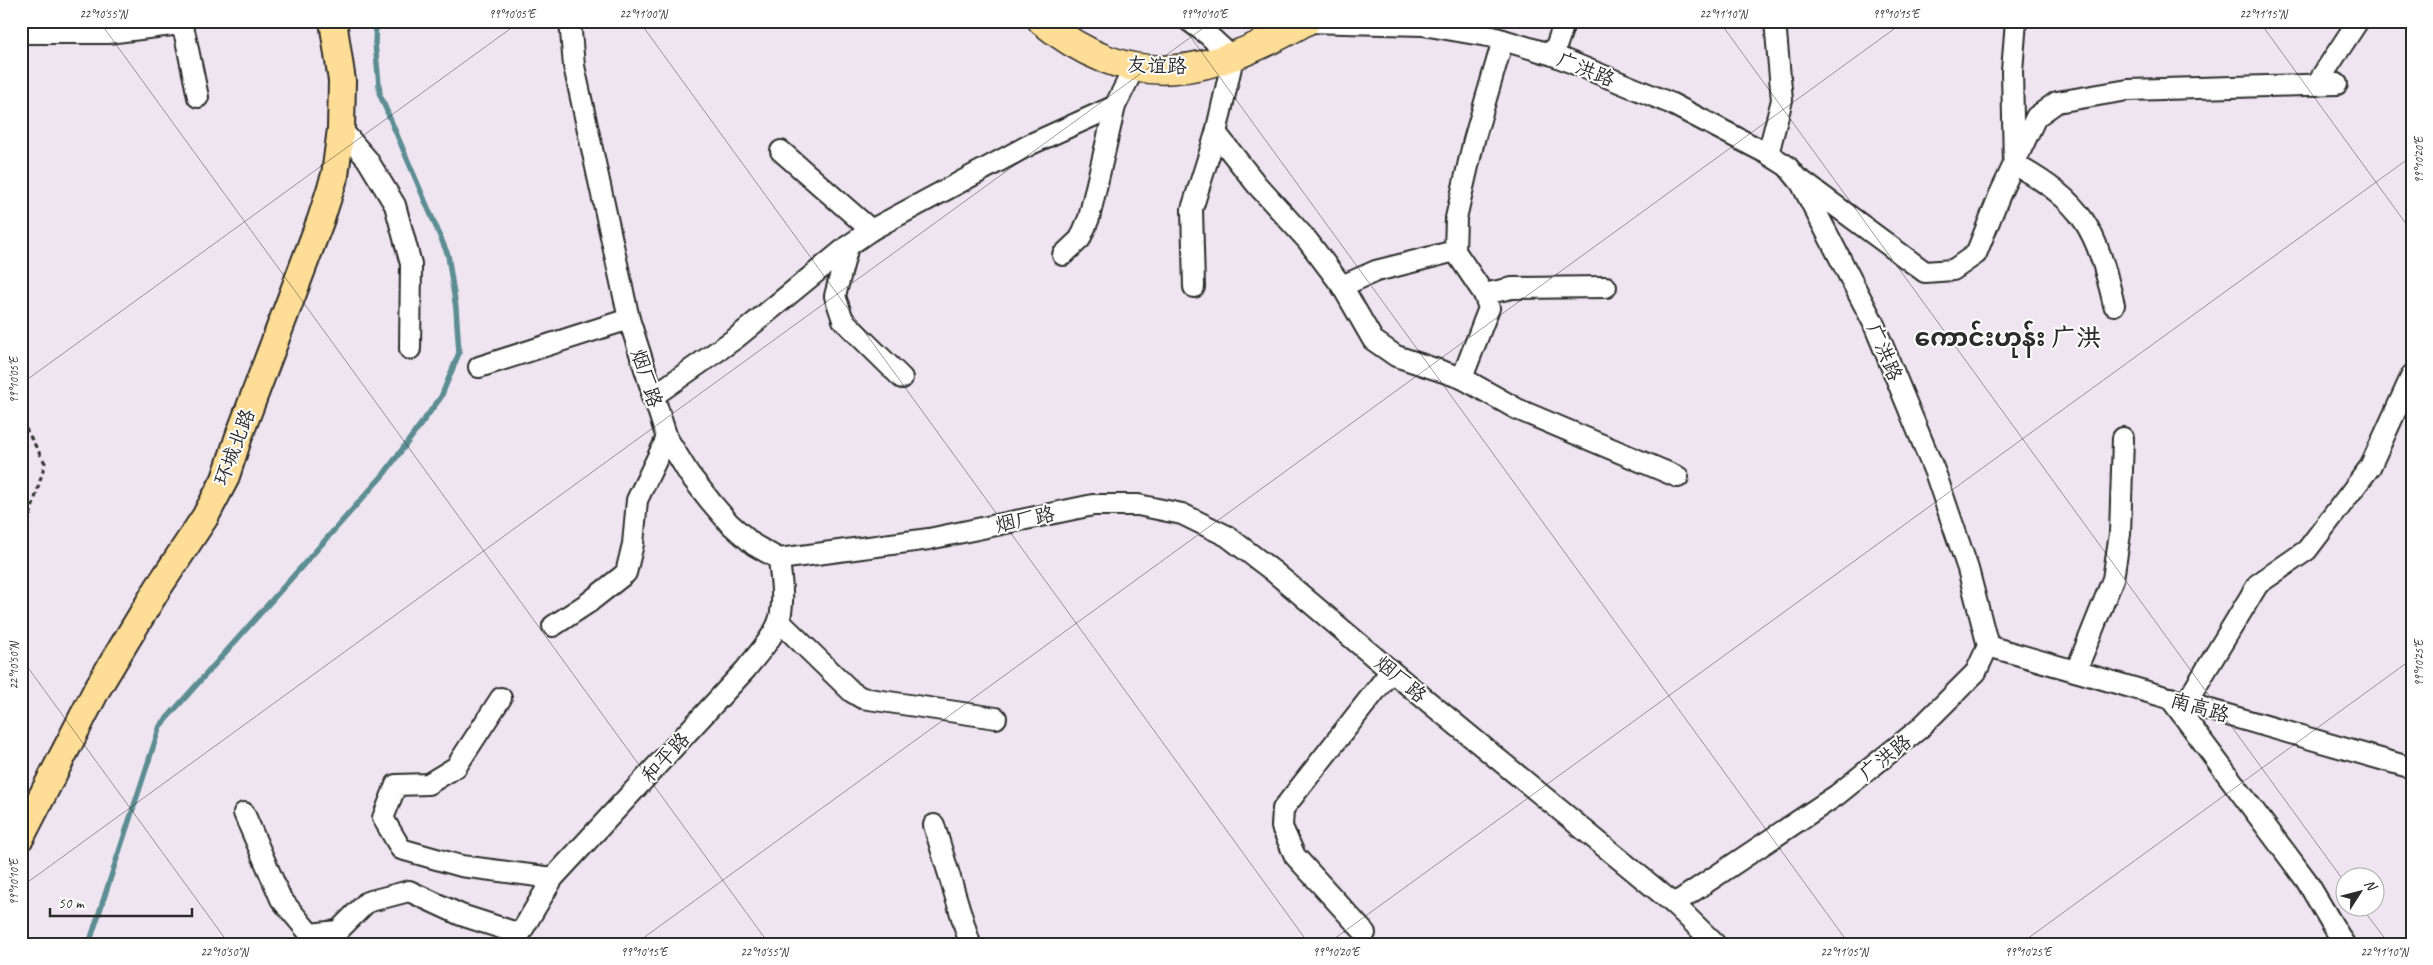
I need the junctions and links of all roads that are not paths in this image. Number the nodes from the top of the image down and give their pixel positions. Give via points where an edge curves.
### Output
1 (333, 21) edge
2 (570, 21) edge
3 (1042, 21) edge
4 (1189, 21) edge
5 (1565, 21) edge
6 (1774, 21) edge
7 (2016, 21) edge
8 (2358, 21) edge
9 (1306, 22) edge
10 (21, 33) edge
11 (1503, 40) junction
12 (1553, 56) junction
13 (1233, 58) junction
14 (1134, 68) junction
15 (2337, 84) dead end
16 (2316, 85) junction
17 (198, 96) dead end
18 (1115, 106) junction
19 (341, 129) junction
20 (1216, 133) junction
21 (781, 151) dead end
22 (1768, 154) junction
23 (2014, 164) junction
24 (1795, 175) junction
25 (871, 230) junction
26 (848, 246) junction
27 (1455, 251) junction
28 (1063, 255) dead end
29 (1342, 286) junction
30 (1194, 287) dead end
31 (1606, 287) dead end
32 (1484, 294) junction
33 (2114, 305) dead end
34 (628, 319) junction
35 (410, 350) dead end
36 (478, 367) dead end
37 (2412, 376) edge
38 (902, 378) dead end
39 (1462, 378) junction
40 (652, 396) junction
41 (667, 438) junction
42 (2123, 438) dead end
43 (1678, 477) dead end
44 (779, 559) junction
45 (779, 621) junction
46 (553, 626) dead end
47 (1988, 646) junction
48 (1391, 671) junction
49 (2076, 671) junction
50 (501, 698) dead end
51 (2178, 700) junction
52 (996, 718) dead end
53 (2412, 768) edge
54 (244, 813) dead end
55 (934, 825) dead end
56 (21, 837) edge
57 (553, 878) junction
58 (1674, 904) junction
59 (1365, 933) dead end
60 (519, 939) edge
61 (970, 944) edge
62 (1715, 944) edge
63 (2344, 944) edge

1 - 19 main road, 环城北路 via 342,81
2 - 34 street, 烟厂路 via 574,66
3 - 14 highway, 友谊路 via 1097,57
4 - 13 street
5 - 12 street
6 - 22 street via 1782,100
7 - 23 street via 2012,71
8 - 16 street
9 - 11 street, 广洪路 via 1423,25
9 - 13 highway, 友谊路
10 - 17 street via 108,33 180,24
11 - 12 street, 广洪路
11 - 27 street via 1474,140 1456,218
12 - 22 street, 广洪路 via 1670,103
13 - 14 highway, 友谊路 via 1181,70
13 - 20 street
14 - 18 street
15 - 16 street
16 - 23 street via 2128,90 2057,102 2036,118
18 - 25 street via 1031,144
18 - 28 street via 1089,218 1080,239
19 - 35 street via 367,159 395,205 411,264
19 - 56 main road, 环城北路 via 335,175 321,219 238,436 225,479 205,517 97,689
20 - 29 street
20 - 30 street via 1192,209
21 - 25 street
22 - 24 street, 广洪路 via 1788,166
23 - 24 street via 1976,254 1953,270 1925,272
23 - 33 street via 2047,182 2076,208 2104,261
24 - 47 street, 广洪路 via 1873,322 1932,466 1968,569
25 - 26 street
26 - 38 street via 835,296 844,320
26 - 40 street via 736,338
27 - 29 street via 1376,271
27 - 32 street
29 - 39 street via 1373,340 1396,356
31 - 32 street via 1512,288
32 - 39 street via 1488,308
34 - 36 street
34 - 40 street, 烟厂路
37 - 51 street via 2370,468 2307,550 2258,584
39 - 43 street via 1518,409
40 - 41 street, 烟厂路
41 - 44 street, 烟厂路 via 689,474 729,523
41 - 46 street via 637,500 633,544 626,573
42 - 49 street via 2120,534 2113,579
44 - 45 street, 和平路 via 782,593
44 - 48 street, 烟厂路 via 929,539 1093,505 1138,505 1182,514 1227,536
45 - 52 street via 862,698
45 - 57 street, 和平路 via 746,669
47 - 49 street, 南高路
47 - 58 street, 广洪路 via 1976,672 1919,729 1837,795
48 - 58 street, 烟厂路
48 - 59 street via 1283,809 1282,827 1295,856
49 - 51 street, 南高路
50 - 57 street via 456,767 428,784 396,785 383,818 401,849 461,866
51 - 53 street, 南高路
51 - 63 street via 2306,880
54 - 60 street via 281,899 310,934 338,931 367,902 409,891
55 - 61 street
57 - 60 street, 和平路
58 - 62 street, 烟厂路

